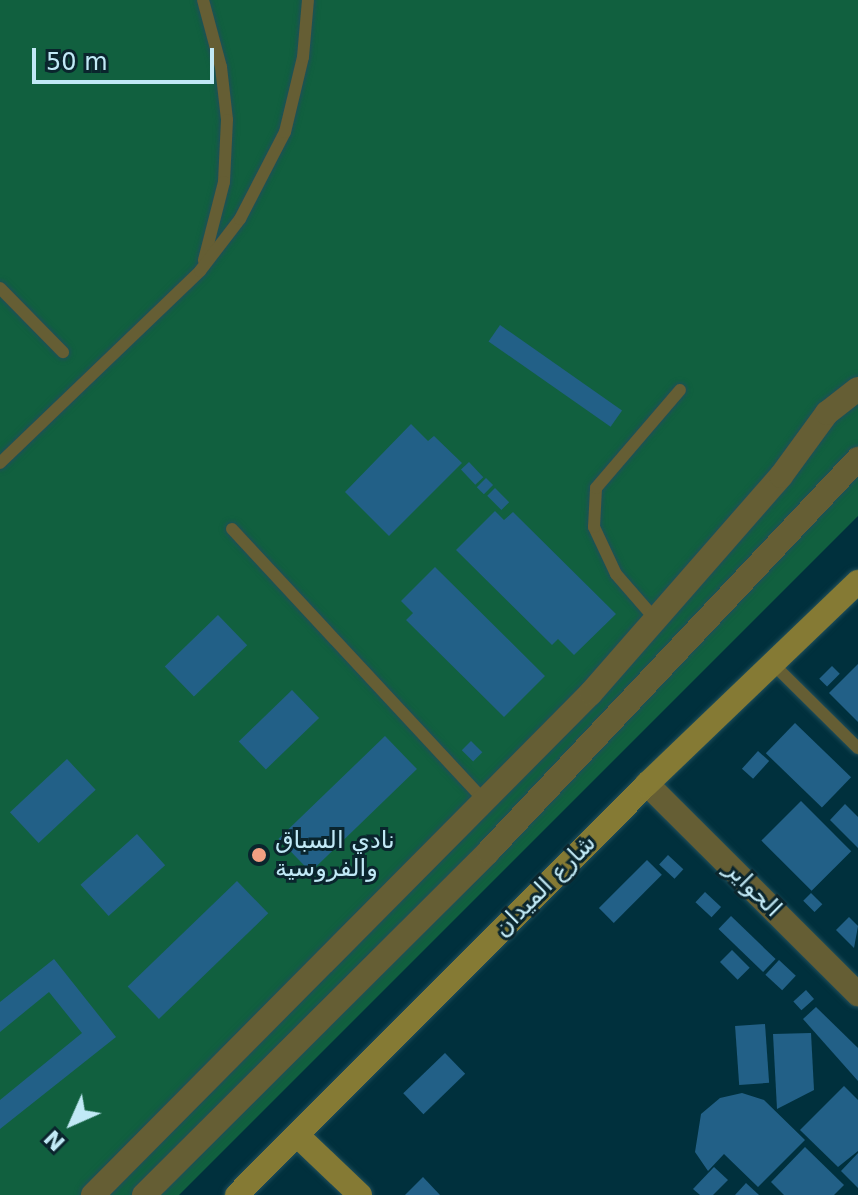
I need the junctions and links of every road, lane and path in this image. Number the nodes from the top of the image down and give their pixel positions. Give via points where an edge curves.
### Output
1 (203, 0) edge
2 (308, 0) edge
3 (200, 271) junction
4 (0, 288) edge
5 (63, 352) dead end
6 (858, 389) edge
7 (680, 390) dead end
8 (858, 459) edge
9 (0, 463) edge
10 (232, 529) dead end
11 (858, 582) edge
12 (656, 620) junction
13 (774, 665) junction
14 (858, 748) edge
15 (647, 784) junction
16 (486, 802) junction
17 (858, 994) edge
18 (297, 1135) junction
19 (93, 1195) edge
20 (144, 1195) edge
21 (237, 1195) edge
22 (360, 1195) edge

1 - 3 lane via 221,67 227,120 224,182
2 - 3 lane via 303,57 285,132 257,191
3 - 9 lane
4 - 5 lane
6 - 12 street via 827,413 781,476
7 - 12 lane via 596,488 594,527 610,562
8 - 20 street via 488,852
10 - 16 lane
11 - 13 street, شارع الميدان
12 - 16 street
13 - 14 lane
13 - 15 street, شارع الميدان
15 - 17 street, الحواير
15 - 18 street, شارع الميدان
16 - 19 street
18 - 21 street, شارع الميدان
18 - 22 street

